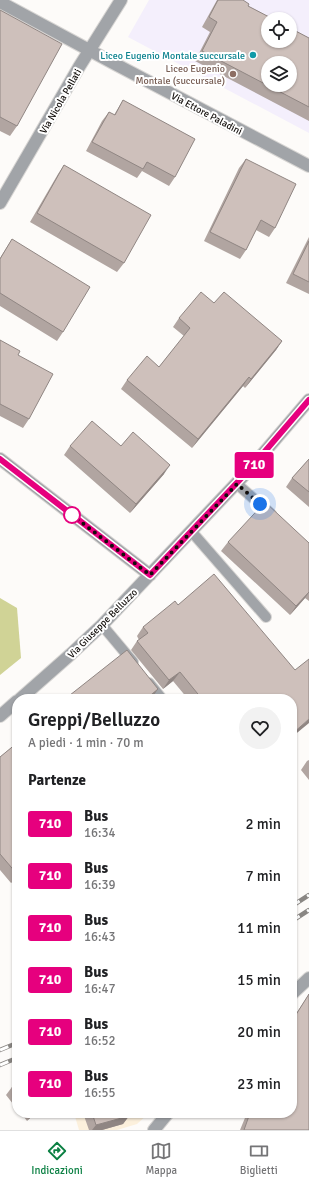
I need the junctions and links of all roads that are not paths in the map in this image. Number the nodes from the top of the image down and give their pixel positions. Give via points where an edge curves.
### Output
1 (121, 0) edge
2 (0, 2) edge
3 (90, 50) junction
4 (309, 166) edge
5 (0, 203) edge
6 (309, 400) edge
7 (0, 459) edge
8 (237, 484) junction
9 (278, 519) edge
10 (191, 531) junction
11 (150, 575) junction
12 (266, 617) dead end
13 (102, 625) junction
14 (26, 694) edge
15 (158, 694) edge
16 (12, 705) edge
17 (0, 716) edge
18 (309, 978) edge
19 (297, 989) edge
20 (164, 1118) edge
21 (154, 1130) edge

1 - 3 street, Via Nicola Pellati
2 - 3 street, Via Ettore Paladini
3 - 4 street, Via Ettore Paladini
3 - 5 street, Via Nicola Pellati
6 - 8 street, Via Giuseppe Belluzzo
7 - 11 street
8 - 9 lane
8 - 10 street, Via Giuseppe Belluzzo
10 - 11 street, Via Giuseppe Belluzzo
10 - 12 lane
11 - 13 street, Via Giuseppe Belluzzo
13 - 14 street, Via Giuseppe Belluzzo
13 - 15 lane
16 - 17 street
18 - 19 street
20 - 21 street

